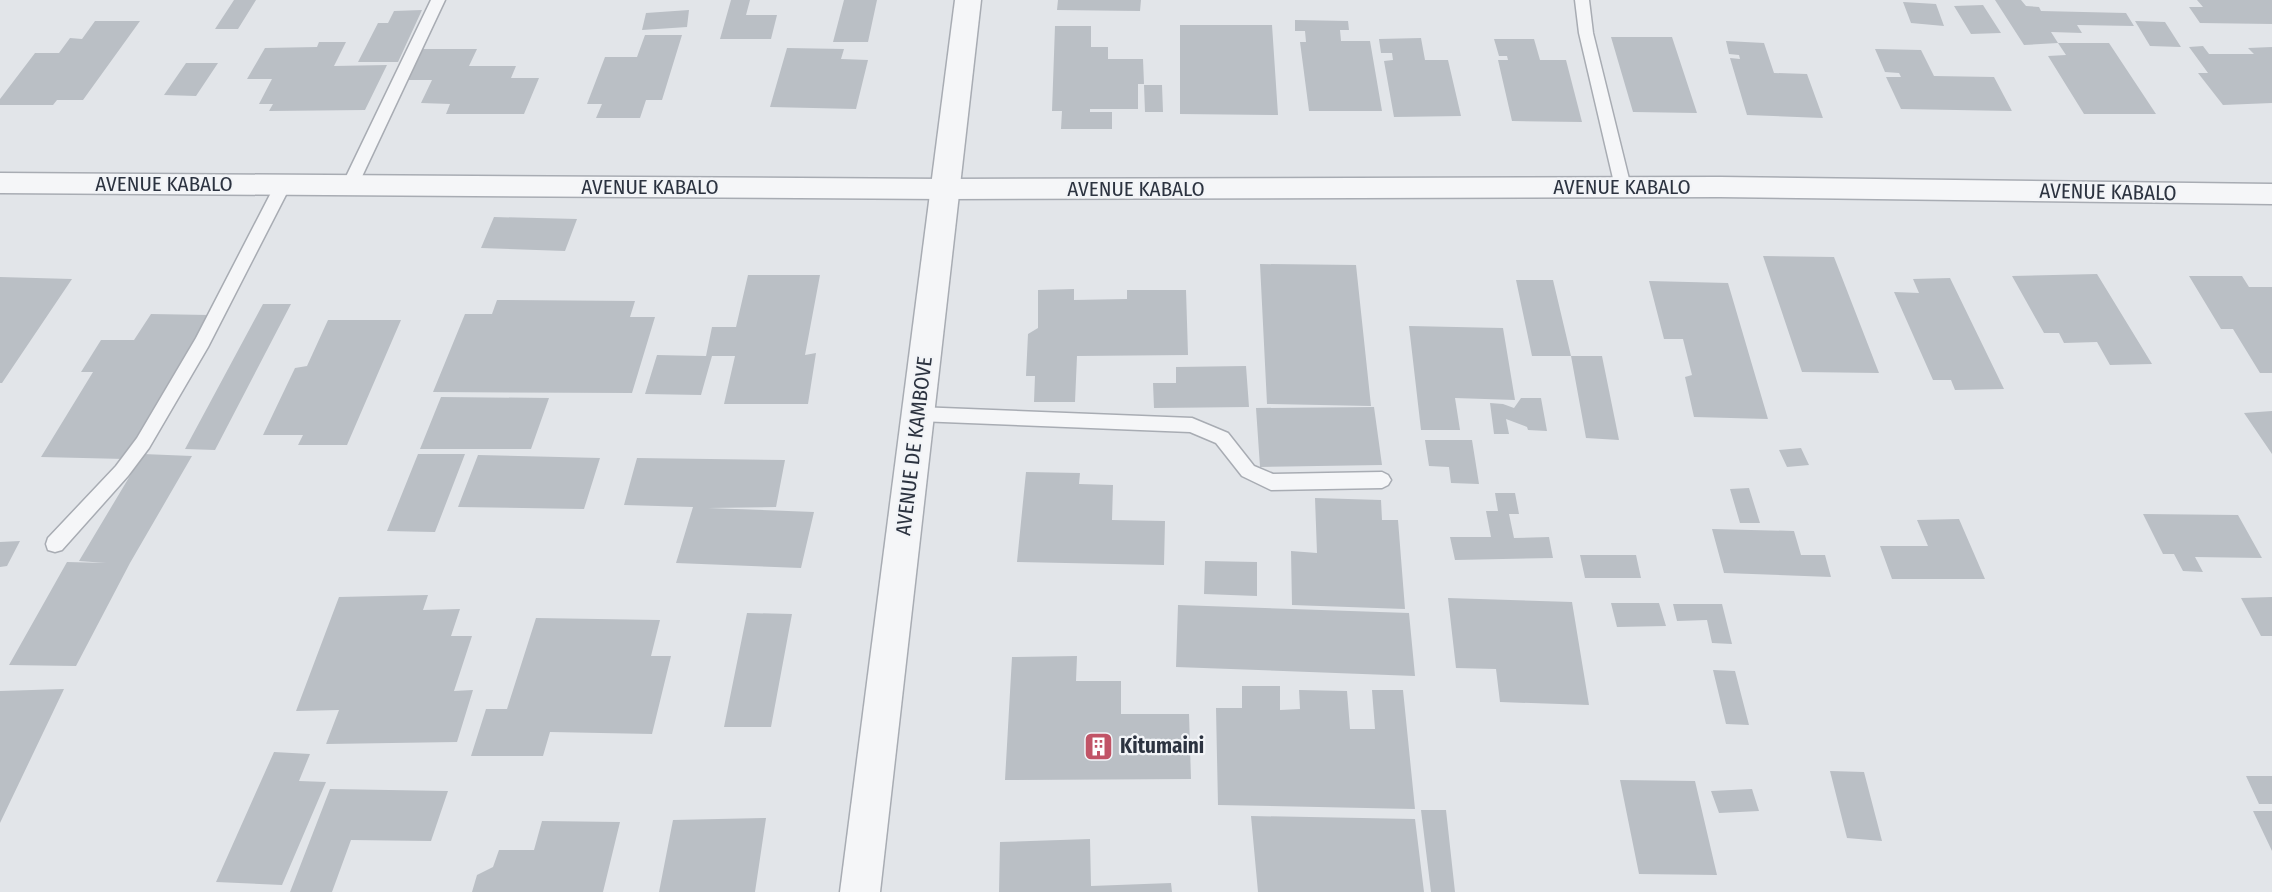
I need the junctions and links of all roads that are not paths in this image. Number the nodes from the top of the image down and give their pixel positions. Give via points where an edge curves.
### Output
1 (438, 0) edge
2 (968, 0) edge
3 (1582, 0) edge
4 (0, 183) edge
5 (283, 185) junction
6 (350, 185) junction
7 (1623, 187) junction
8 (945, 189) junction
9 (2272, 194) edge
10 (918, 414) junction
11 (1382, 480) dead end
12 (55, 544) dead end
13 (860, 892) edge

1 - 6 lane
2 - 8 street, AVENUE DE KAMBOVE
3 - 7 lane via 1586,33
4 - 5 street, AVENUE KABALO
5 - 6 street, AVENUE KABALO
5 - 12 lane via 202,342 143,443
6 - 8 street, AVENUE KABALO
7 - 8 street, AVENUE KABALO
7 - 9 street, AVENUE KABALO
8 - 10 street, AVENUE DE KAMBOVE
10 - 11 lane via 1192,426 1222,438 1248,471 1270,482
10 - 13 street, AVENUE DE KAMBOVE

